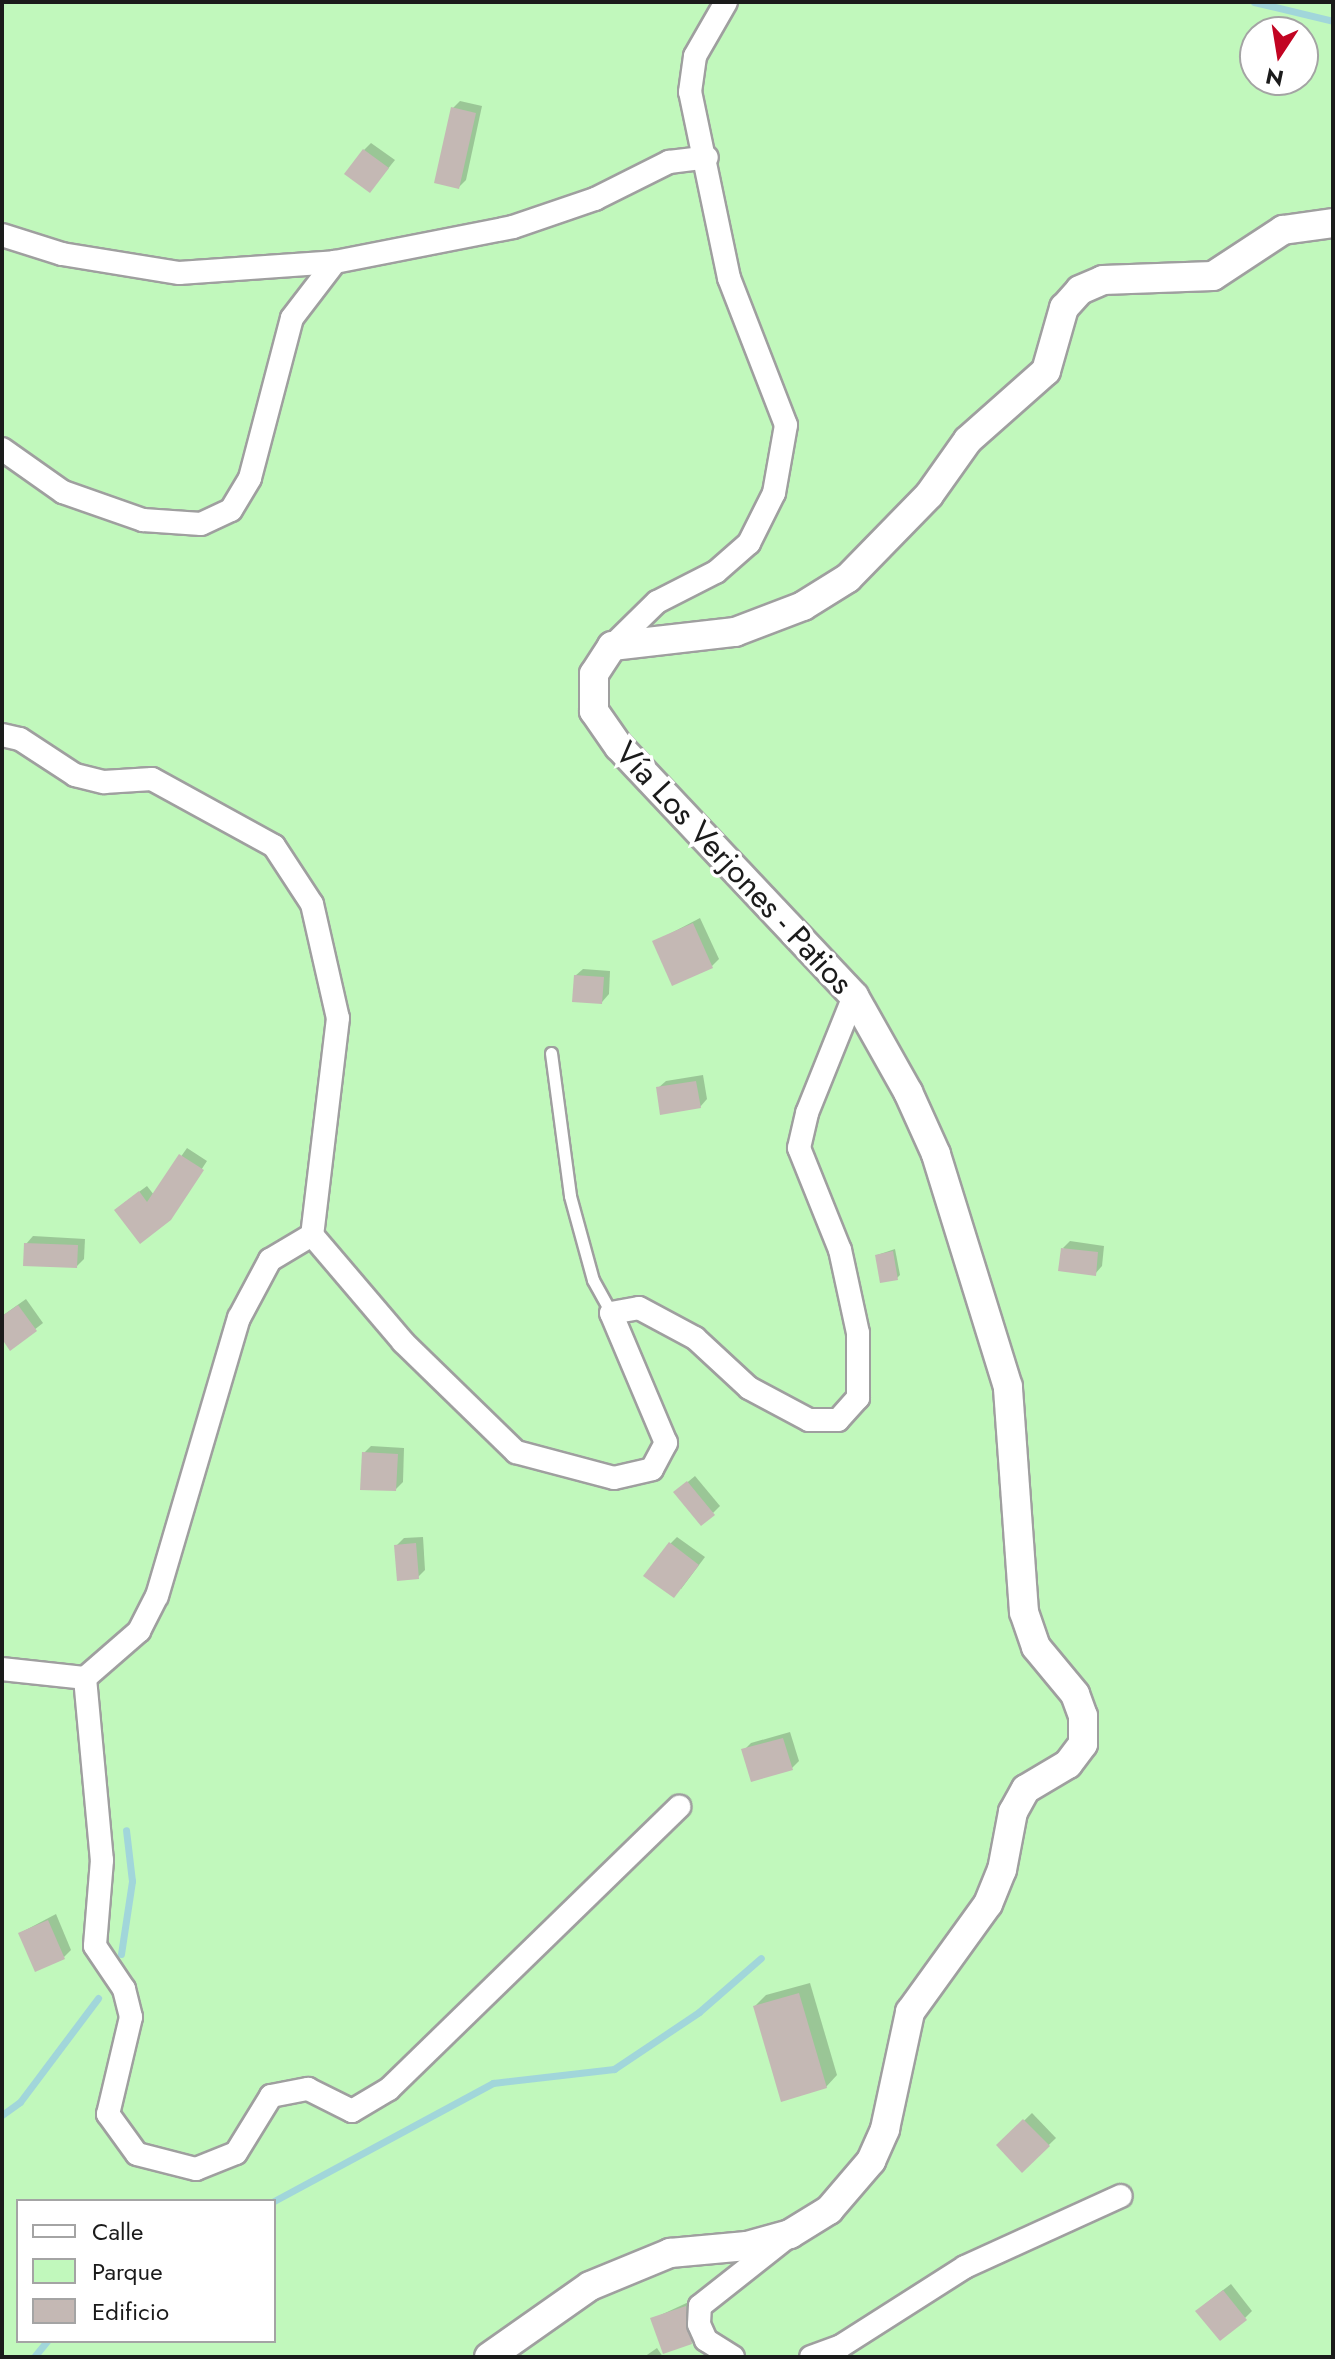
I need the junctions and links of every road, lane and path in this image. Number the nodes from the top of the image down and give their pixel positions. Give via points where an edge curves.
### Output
1 (726, 2) edge
2 (707, 157) junction
3 (1333, 223) edge
4 (2, 235) edge
5 (335, 262) junction
6 (2, 449) edge
7 (612, 646) junction
8 (2, 735) edge
9 (854, 996) junction
10 (551, 1053) dead end
11 (312, 1235) junction
12 (611, 1313) junction
13 (2, 1669) edge
14 (85, 1678) junction
15 (679, 1807) dead end
16 (1121, 2196) dead end
17 (790, 2234) junction
18 (489, 2357) edge
19 (733, 2357) edge
20 (811, 2357) edge

1 - 2 street via 695,56 690,92
2 - 5 street via 669,162 595,199 513,227
2 - 7 street via 729,278 786,425 774,493 749,543 716,572 657,602
3 - 7 street via 1283,230 1213,276 1103,280 1080,290 1064,308 1054,350 1039,380 968,440 929,495 848,578 803,606 735,632
4 - 5 street via 62,254 179,273
5 - 6 street via 292,318 250,478 231,510 201,524 143,520 63,492
7 - 9 street, Vía Los Verjones - Patios via 600,660 591,689 594,711 619,747
8 - 11 street via 20,739 75,775 104,782 152,779 188,794 274,846 312,904 338,1018
9 - 12 street via 807,1113 799,1148 840,1250 858,1333 858,1398 838,1420 809,1420 749,1388 695,1338 639,1308
9 - 17 street, Vía Los Verjones - Patios via 936,1154 983,1293 1008,1387 1024,1612 1036,1647 1075,1694 1083,1716 1083,1744 1068,1764 1026,1789 1013,1812 1002,1870 988,1904 910,2012 885,2129 871,2161 829,2210
10 - 12 lane via 570,1196 593,1280
11 - 12 street via 403,1342 516,1452 614,1478 652,1469 666,1443
11 - 14 street via 270,1260 239,1318 157,1596 139,1631
13 - 14 street
14 - 15 street via 102,1860 95,1946 124,1989 131,2017 108,2114 137,2154 196,2169 236,2153 271,2096 308,2089 352,2111 389,2089
16 - 20 street via 965,2267 841,2346
17 - 18 street, Vía Los Verjones - Patios via 747,2246 670,2253 646,2262 590,2286
17 - 19 street via 700,2306 699,2324 706,2340

